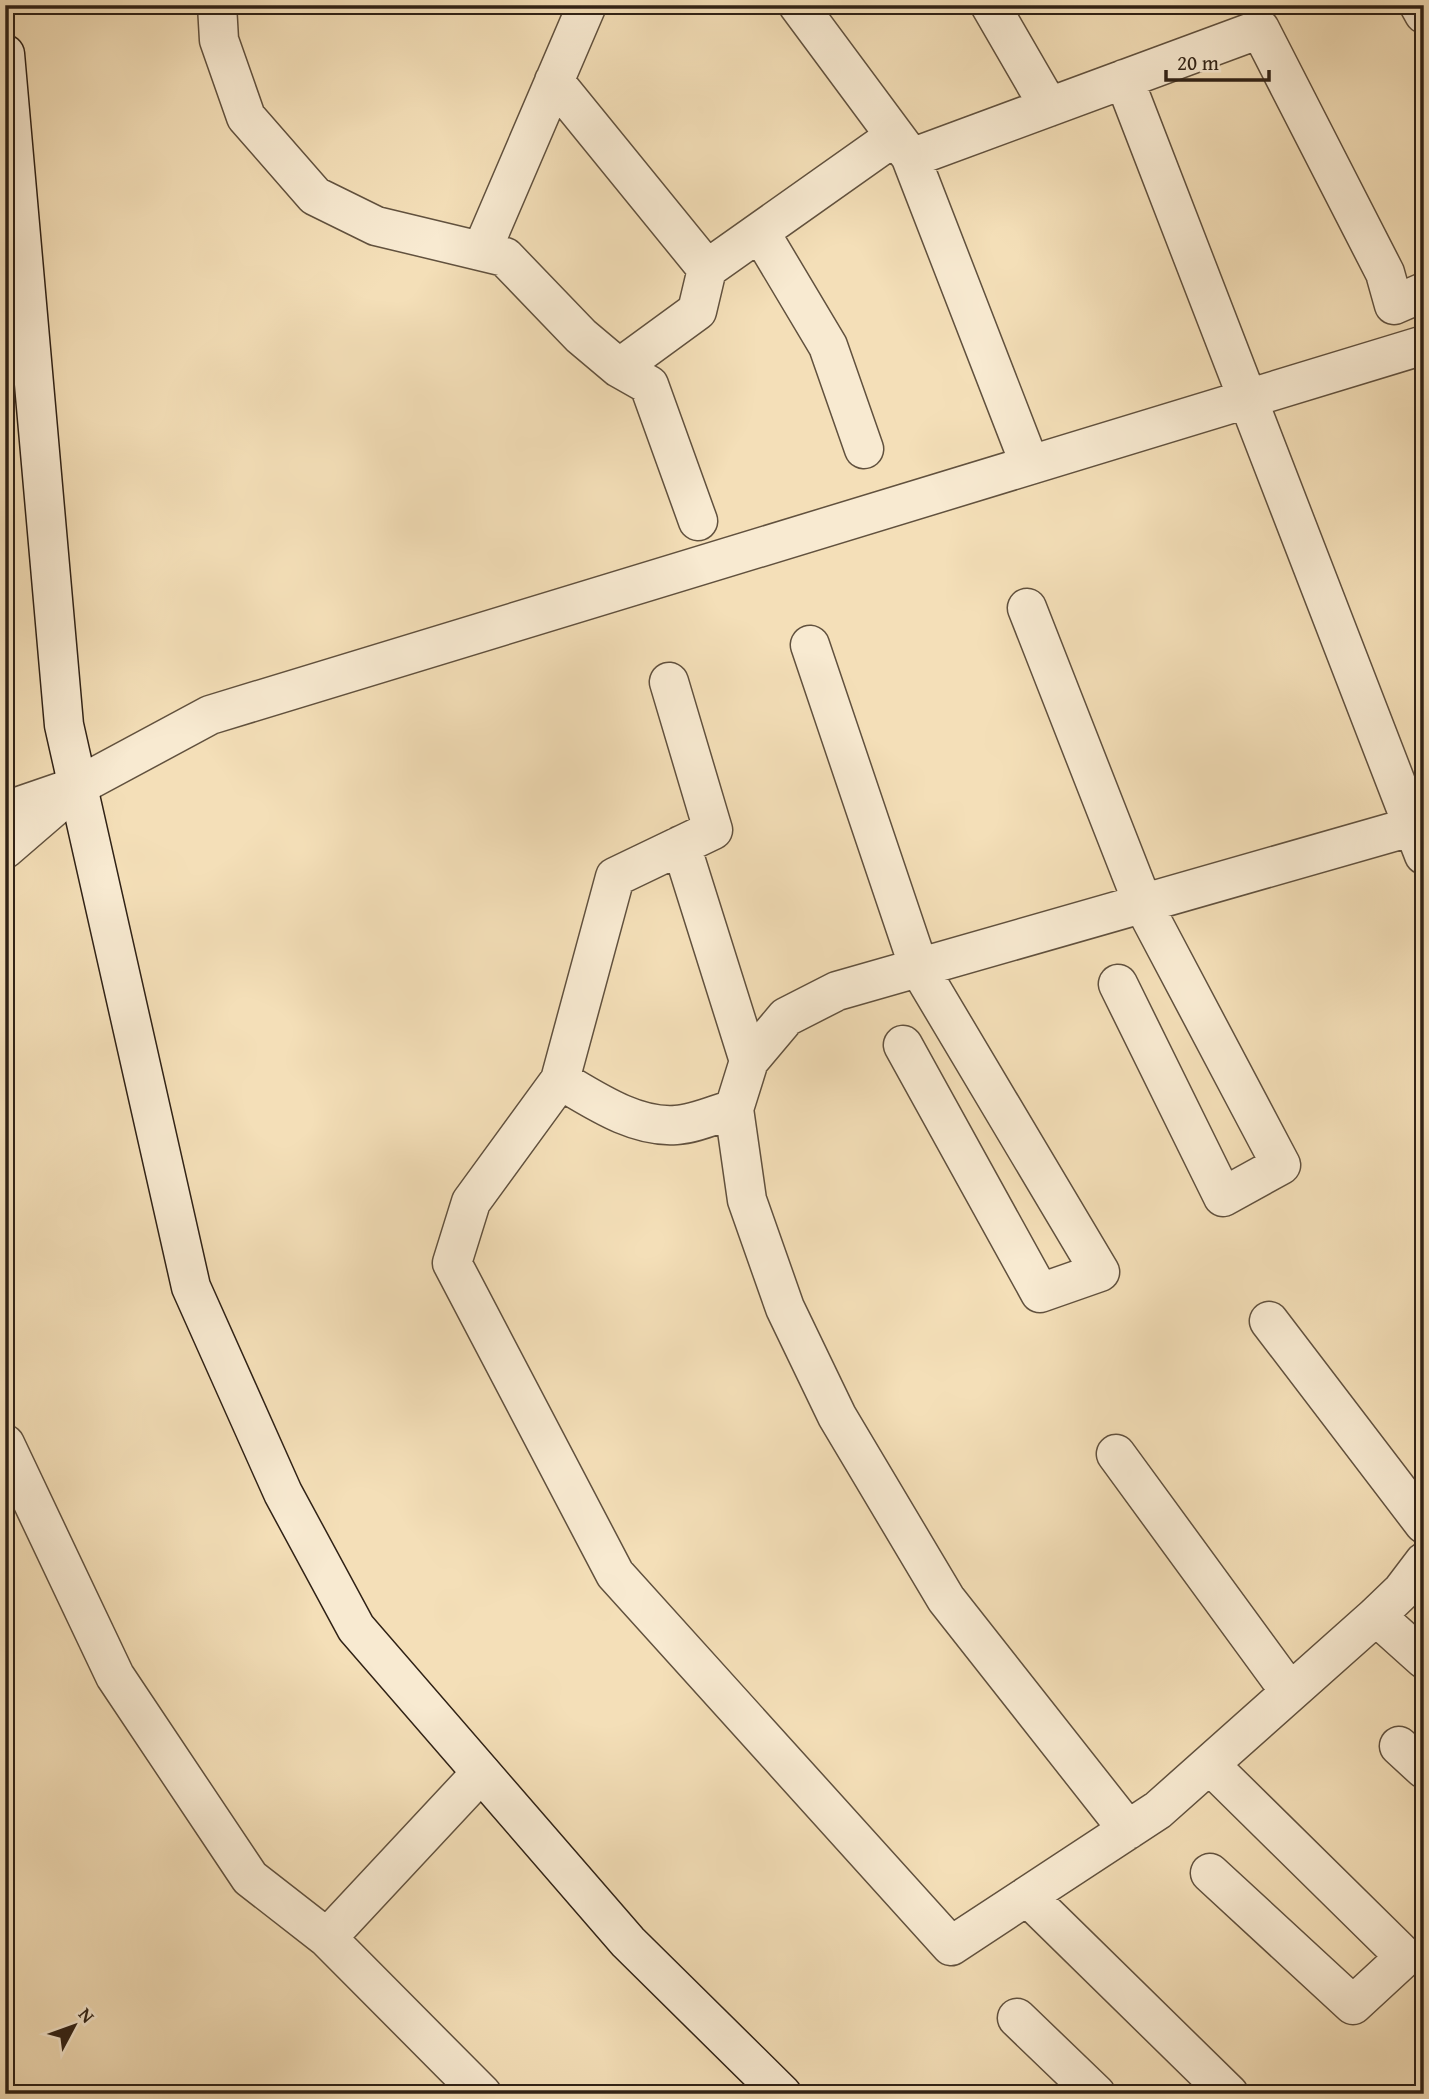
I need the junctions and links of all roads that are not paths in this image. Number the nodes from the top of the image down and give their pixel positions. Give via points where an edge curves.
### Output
1 (217, 5) edge
2 (587, 5) edge
3 (798, 5) edge
4 (990, 5) edge
5 (1419, 5) edge
6 (1424, 14) edge
7 (1253, 17) edge
8 (5, 54) edge
9 (1125, 79) junction
10 (554, 81) junction
11 (1049, 107) junction
12 (903, 147) junction
13 (760, 232) junction
14 (482, 250) junction
15 (708, 269) junction
16 (1424, 292) edge
17 (1424, 345) edge
18 (619, 368) junction
19 (1246, 399) junction
20 (864, 449) dead end
21 (1030, 465) junction
22 (698, 521) dead end
23 (1027, 608) dead end
24 (810, 645) dead end
25 (669, 682) dead end
26 (78, 786) junction
27 (5, 811) edge
28 (1420, 837) edge
29 (681, 845) junction
30 (5, 849) edge
31 (1143, 904) junction
32 (919, 968) junction
33 (1118, 984) dead end
34 (903, 1045) dead end
35 (749, 1061) junction
36 (560, 1080) junction
37 (734, 1109) junction
38 (1269, 1321) dead end
39 (5, 1444) edge
40 (1116, 1454) dead end
41 (1424, 1524) edge
42 (1424, 1562) edge
43 (1376, 1616) junction
44 (1424, 1659) edge
45 (1279, 1677) dead end
46 (1210, 1765) junction
47 (481, 1773) junction
48 (1128, 1830) junction
49 (1210, 1873) dead end
50 (1027, 1896) junction
51 (327, 1938) junction
52 (1017, 2018) dead end
53 (482, 2094) edge
54 (782, 2094) edge
55 (1096, 2094) edge
56 (1229, 2094) edge

1 - 14 street via 219,40 246,117 314,196 376,226
2 - 10 street
3 - 12 street
4 - 11 street
5 - 6 street
7 - 9 street
7 - 16 street via 1385,273 1394,305
8 - 26 street via 64,725
9 - 11 street
9 - 19 street
10 - 14 street
10 - 15 street
11 - 12 street
12 - 13 street
12 - 21 street
13 - 15 street
13 - 20 street via 828,346
14 - 18 street via 505,257 581,336
15 - 18 street via 697,311
17 - 19 street
18 - 22 street via 649,386
19 - 21 street
19 - 28 street
21 - 26 street via 211,715
23 - 31 street
24 - 32 street
25 - 29 street via 713,831
26 - 27 street
26 - 30 street
26 - 47 street via 191,1287 283,1493 356,1628
28 - 31 street
29 - 35 street
29 - 36 street via 615,877
31 - 32 street
31 - 33 street via 1281,1165 1223,1197
32 - 34 street via 1100,1272 1040,1293
32 - 35 street via 837,991 786,1017
35 - 37 street
36 - 37 street via 636,1119 676,1125
36 - 50 street via 471,1202 452,1263 615,1574 951,1946
37 - 48 street via 747,1200 785,1308 837,1416 946,1599
38 - 41 street
39 - 51 street via 115,1676 250,1878
40 - 45 street
42 - 43 street
43 - 44 street
43 - 46 street
46 - 48 street
46 - 49 street via 1405,1957 1353,2005
47 - 51 street
47 - 54 street via 628,1942
48 - 50 street
50 - 56 street
51 - 53 street
52 - 55 street

